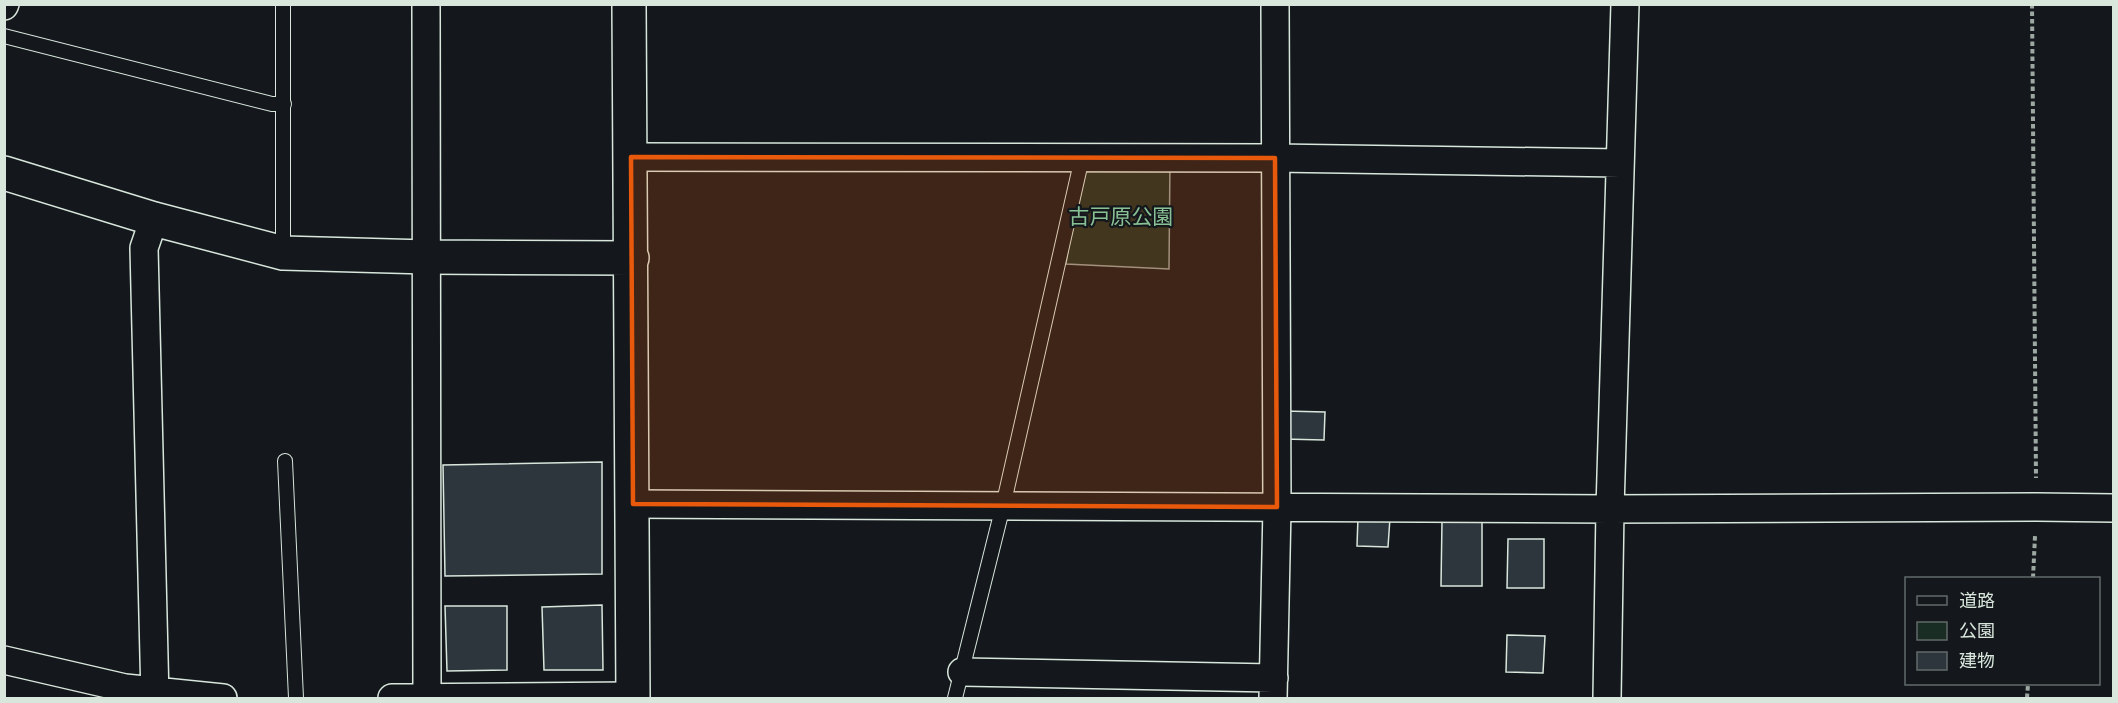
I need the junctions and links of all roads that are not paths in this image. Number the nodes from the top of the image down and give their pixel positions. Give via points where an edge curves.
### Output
1 (283, 4) edge
2 (426, 4) edge
3 (629, 4) edge
4 (1275, 4) edge
5 (1625, 4) edge
6 (4, 36) edge
7 (284, 104) junction
8 (631, 158) junction
9 (1082, 158) junction
10 (1275, 158) junction
11 (1620, 162) junction
12 (4, 173) edge
13 (154, 219) junction
14 (283, 253) junction
15 (427, 257) junction
16 (632, 258) junction
17 (285, 461) dead end
18 (633, 504) junction
19 (1003, 506) junction
20 (1277, 507) junction
21 (2114, 508) edge
22 (1610, 509) junction
23 (4, 660) edge
24 (962, 672) junction
25 (1273, 688) edge
26 (154, 695) edge
27 (633, 697) edge
28 (427, 698) edge
29 (223, 699) edge
30 (296, 699) edge
31 (392, 699) edge
32 (955, 699) edge
33 (1607, 699) edge

1 - 7 lane
2 - 15 street
3 - 8 street
4 - 10 street
5 - 11 street
6 - 7 lane
7 - 14 lane
8 - 9 street
8 - 16 street
9 - 10 street
9 - 19 lane
10 - 11 street
10 - 20 street
11 - 22 street
12 - 13 street
13 - 14 street
13 - 26 street via 144,248
14 - 15 street
15 - 16 street
15 - 28 street
16 - 18 street
17 - 30 lane
18 - 19 street
18 - 27 street
19 - 20 street
19 - 24 lane
20 - 22 street
20 - 25 street
21 - 22 street
22 - 33 street
23 - 26 street
24 - 25 street
24 - 32 lane
26 - 29 street
27 - 28 street
28 - 31 street

